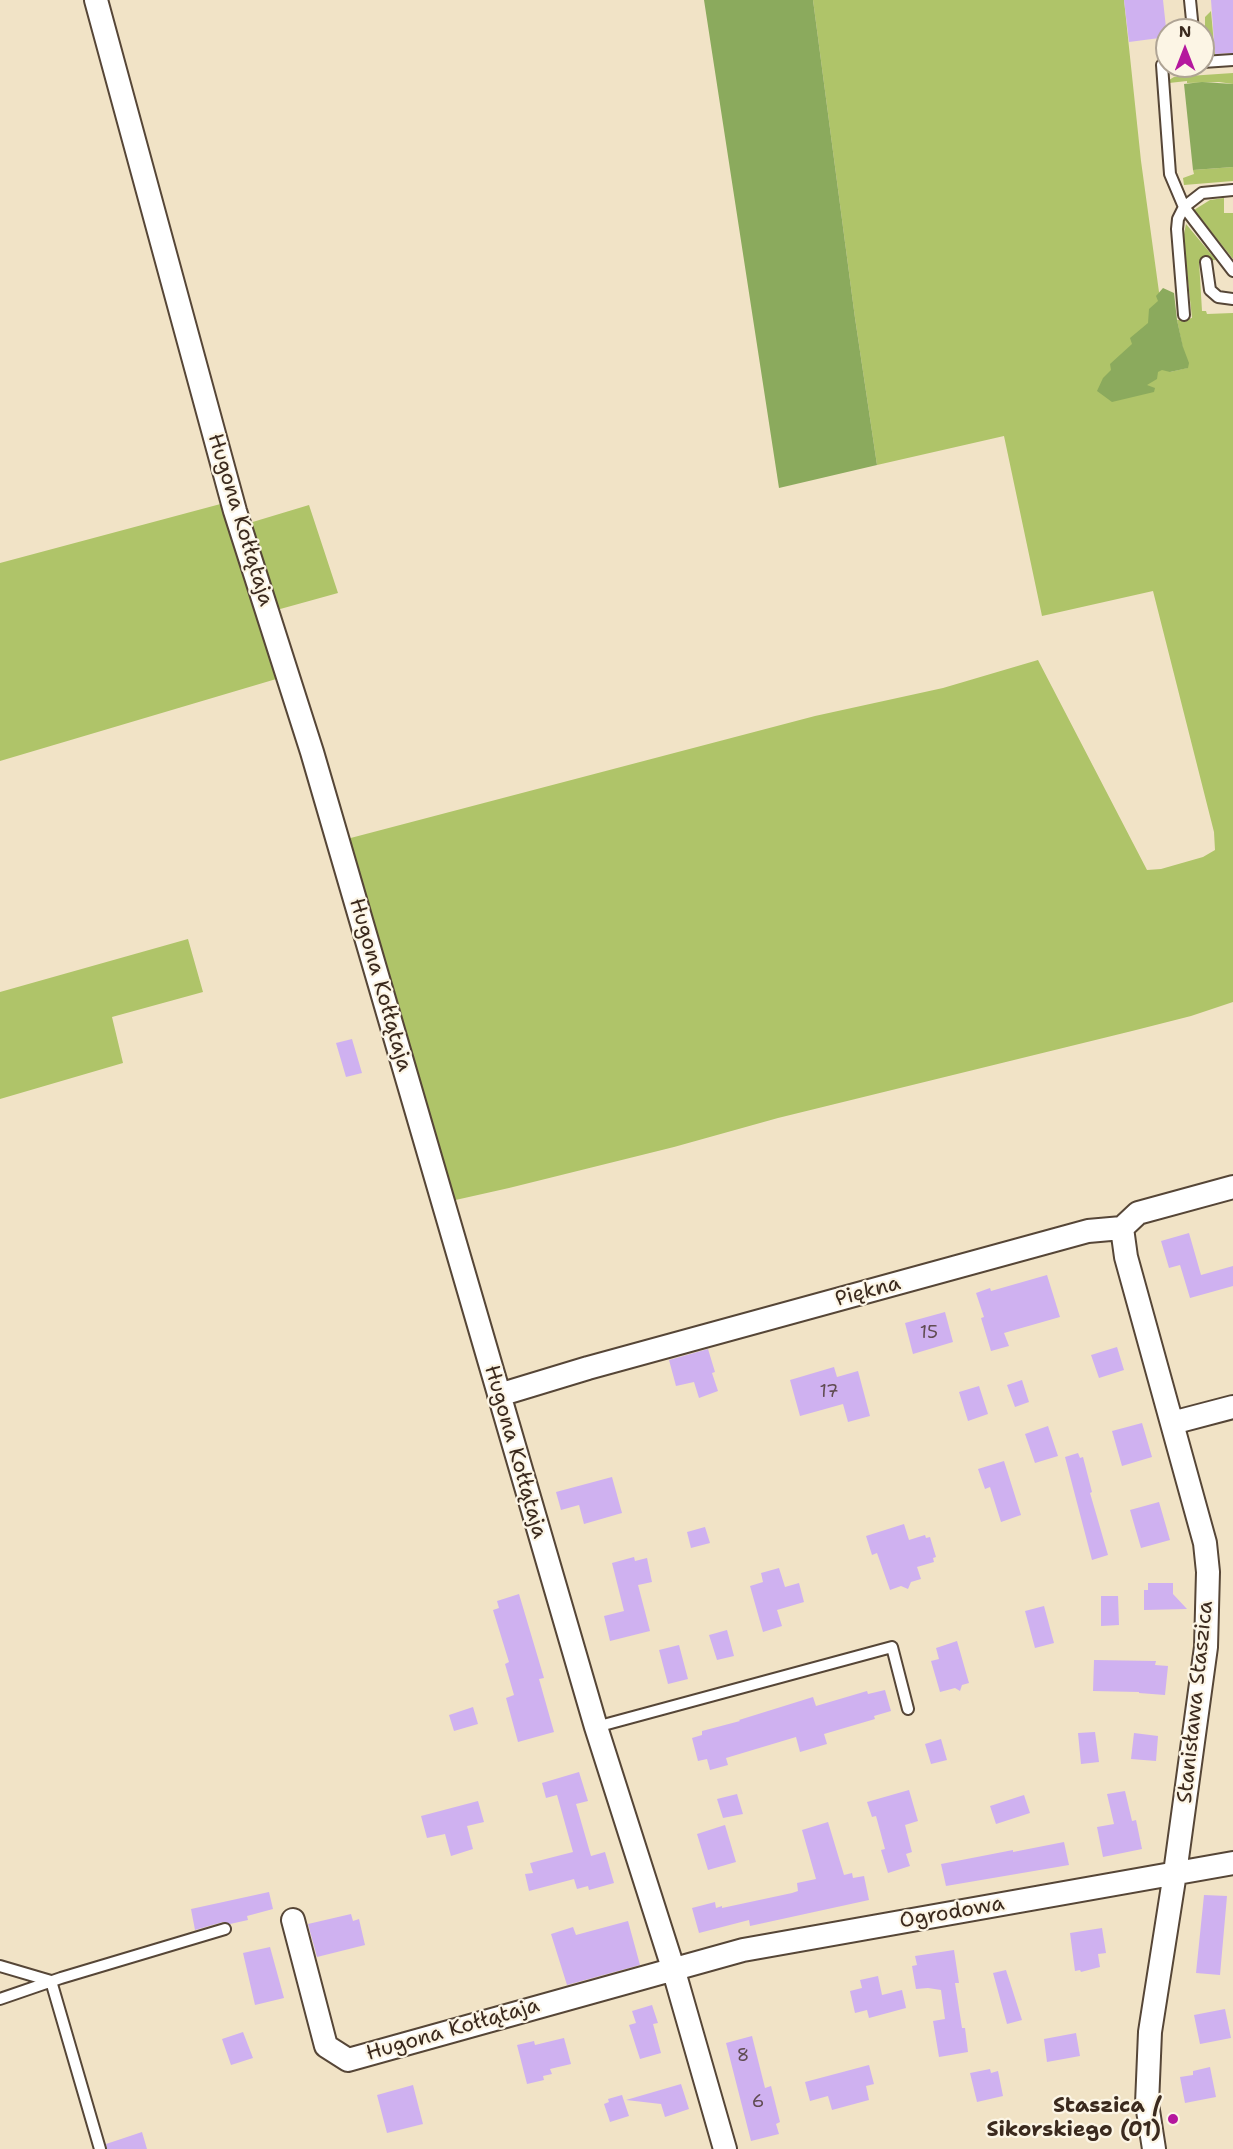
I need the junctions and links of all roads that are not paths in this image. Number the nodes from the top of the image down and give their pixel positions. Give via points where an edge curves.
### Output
1 (96, 0) edge
2 (1190, 0) edge
3 (1192, 18) edge
4 (1233, 60) edge
5 (1215, 61) edge
6 (1163, 78) edge
7 (1233, 190) edge
8 (1185, 207) junction
9 (1206, 262) dead end
10 (1233, 271) edge
11 (1233, 299) edge
12 (1184, 315) dead end
13 (1233, 1187) edge
14 (1122, 1228) junction
15 (499, 1395) junction
16 (1233, 1407) edge
17 (1172, 1423) junction
18 (908, 1709) dead end
19 (596, 1728) junction
20 (1233, 1863) edge
21 (1175, 1872) junction
22 (293, 1920) dead end
23 (225, 1929) dead end
24 (0, 1966) edge
25 (673, 1968) junction
26 (51, 1981) junction
27 (0, 1999) edge
28 (100, 2149) edge
29 (725, 2149) edge
30 (1154, 2149) edge

1 - 15 street, Hugona Kołłątaja via 236,511 315,764
2 - 3 lane
4 - 5 lane
6 - 8 lane via 1170,174
7 - 8 lane via 1202,193
8 - 10 lane
8 - 12 lane via 1176,229
9 - 11 lane via 1210,290 1218,297
13 - 14 street via 1138,1213
14 - 15 street, Piękna via 1088,1231
14 - 17 street, Stanisława Staszica via 1126,1257
15 - 19 street, Hugona Kołłątaja
16 - 17 street
17 - 21 street, Stanisława Staszica via 1205,1543 1208,1572 1206,1647
18 - 19 lane via 892,1647
19 - 25 street, Hugona Kołłątaja
20 - 21 street, Ogrodowa
21 - 25 street, Ogrodowa via 743,1950
21 - 30 street, Stanisława Staszica via 1150,2032 1147,2104
22 - 25 street, Hugona Kołłątaja via 326,2046 348,2060
23 - 26 lane
24 - 26 lane
25 - 29 street, Hugona Kołłątaja
26 - 27 lane
26 - 28 lane

